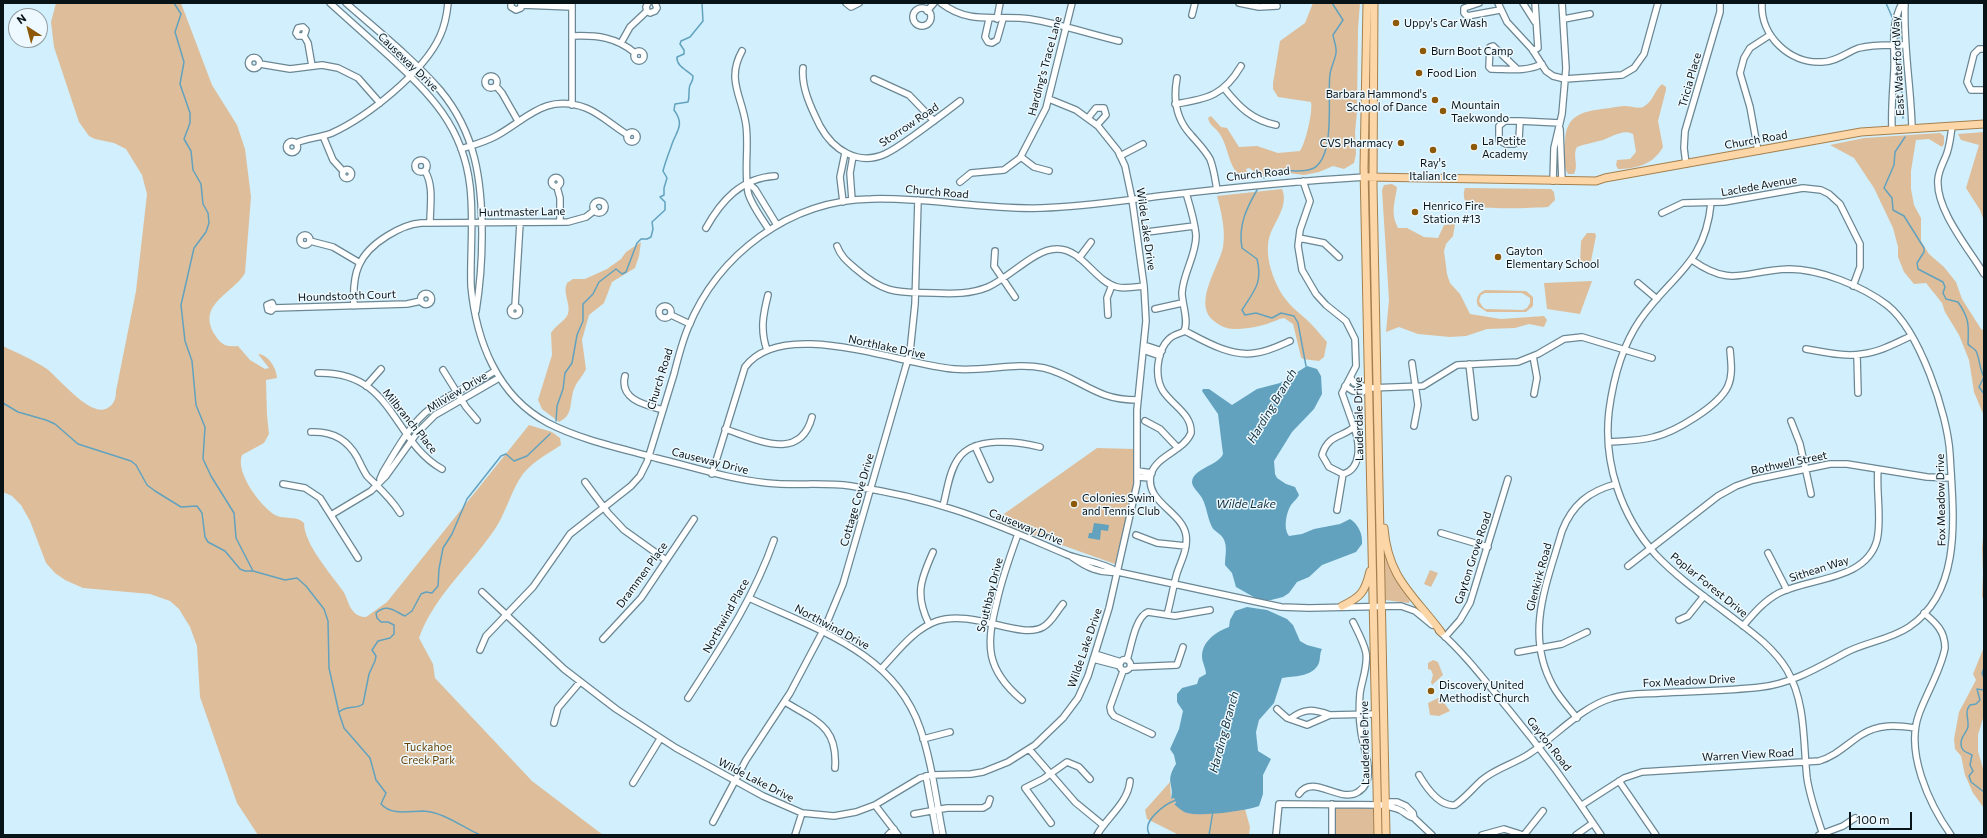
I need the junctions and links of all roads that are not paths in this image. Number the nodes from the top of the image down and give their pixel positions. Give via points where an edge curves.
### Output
1 (330, 3) edge
2 (346, 3) edge
3 (448, 3) edge
4 (511, 3) edge
5 (648, 3) edge
6 (655, 3) edge
7 (846, 3) edge
8 (859, 3) edge
9 (934, 3) edge
10 (941, 3) edge
11 (1000, 3) edge
12 (1072, 3) edge
13 (1195, 3) edge
14 (1239, 3) edge
15 (1367, 3) edge
16 (1374, 3) edge
17 (1479, 3) edge
18 (1498, 3) edge
19 (1523, 3) edge
20 (1534, 3) edge
21 (1562, 3) edge
22 (1658, 3) edge
23 (1720, 3) edge
24 (1762, 3) edge
25 (1902, 3) edge
26 (1905, 3) edge
27 (522, 4) edge
28 (572, 5) edge
29 (1277, 6) dead end
30 (1500, 10) junction
31 (647, 11) junction
32 (927, 11) dead end
33 (1590, 14) dead end
34 (1192, 15) dead end
35 (989, 19) junction
36 (1000, 19) junction
37 (1564, 20) junction
38 (1536, 24) junction
39 (1066, 28) junction
40 (1770, 35) junction
41 (304, 36) dead end
42 (572, 36) junction
43 (1119, 41) dead end
44 (621, 43) junction
45 (1893, 45) junction
46 (1905, 45) junction
47 (1984, 48) edge
48 (742, 51) dead end
49 (1533, 51) junction
50 (635, 53) dead end
51 (260, 64) dead end
52 (1542, 64) junction
53 (312, 66) junction
54 (1241, 66) dead end
55 (417, 68) junction
56 (803, 68) dead end
57 (1516, 69) junction
58 (410, 76) junction
59 (1177, 78) dead end
60 (874, 79) dead end
61 (1565, 79) junction
62 (496, 86) dead end
63 (1224, 88) junction
64 (1984, 90) edge
65 (1049, 99) junction
66 (960, 102) dead end
67 (380, 103) junction
68 (1175, 104) junction
69 (572, 105) junction
70 (1088, 118) junction
71 (518, 120) junction
72 (934, 121) junction
73 (1520, 121) junction
74 (1560, 123) junction
75 (1984, 124) edge
76 (1097, 125) junction
77 (1276, 125) dead end
78 (1952, 126) junction
79 (1912, 128) junction
80 (1892, 129) junction
81 (628, 134) dead end
82 (323, 136) junction
83 (296, 143) dead end
84 (1143, 144) dead end
85 (471, 146) junction
86 (461, 149) junction
87 (1758, 151) junction
88 (845, 153) junction
89 (853, 156) junction
90 (1120, 156) junction
91 (1021, 157) junction
92 (1686, 164) junction
93 (343, 171) dead end
94 (425, 171) dead end
95 (1050, 171) dead end
96 (775, 176) dead end
97 (1365, 177) junction
98 (1373, 177) junction
99 (1303, 180) junction
100 (1553, 181) junction
101 (1562, 181) junction
102 (960, 182) dead end
103 (748, 183) junction
104 (557, 187) dead end
105 (1217, 190) junction
106 (1186, 193) junction
107 (1132, 199) junction
108 (852, 200) junction
109 (918, 200) junction
110 (843, 202) junction
111 (1712, 203) junction
112 (594, 210) dead end
113 (1662, 213) dead end
114 (471, 222) junction
115 (560, 222) junction
116 (430, 223) junction
117 (482, 223) junction
118 (520, 223) junction
119 (777, 225) junction
120 (1194, 226) junction
121 (706, 228) dead end
122 (769, 230) junction
123 (1146, 232) dead end
124 (1299, 238) junction
125 (310, 241) dead end
126 (1091, 242) dead end
127 (837, 246) dead end
128 (995, 251) dead end
129 (1339, 257) dead end
130 (1079, 258) junction
131 (1692, 260) junction
132 (360, 262) junction
133 (1984, 274) edge
134 (1002, 279) junction
135 (1638, 283) dead end
136 (1112, 285) junction
137 (1144, 286) junction
138 (1852, 286) junction
139 (915, 294) junction
140 (768, 295) dead end
141 (1015, 297) dead end
142 (1657, 299) junction
143 (421, 301) dead end
144 (1182, 303) junction
145 (354, 306) junction
146 (515, 306) dead end
147 (274, 308) dead end
148 (1155, 309) dead end
149 (476, 311) junction
150 (671, 315) dead end
151 (1108, 315) dead end
152 (690, 324) junction
153 (1185, 331) junction
154 (1912, 336) junction
155 (1290, 341) dead end
156 (1143, 348) junction
157 (1806, 349) dead end
158 (767, 350) junction
159 (1625, 350) junction
160 (1730, 350) dead end
161 (1161, 353) junction
162 (1857, 355) junction
163 (1534, 356) junction
164 (1652, 358) dead end
165 (908, 362) junction
166 (1412, 364) dead end
167 (1469, 364) junction
168 (381, 369) dead end
169 (443, 370) dead end
170 (496, 371) junction
171 (318, 372) dead end
172 (626, 376) dead end
173 (500, 378) junction
174 (1351, 378) junction
175 (366, 386) junction
176 (1345, 386) junction
177 (1416, 387) junction
178 (1373, 388) junction
179 (457, 393) junction
180 (1858, 393) dead end
181 (1534, 394) dead end
182 (461, 400) junction
183 (1138, 400) junction
184 (663, 410) junction
185 (812, 417) dead end
186 (1475, 417) dead end
187 (477, 420) dead end
188 (1791, 421) dead end
189 (1145, 422) dead end
190 (1414, 426) dead end
191 (1354, 427) junction
192 (725, 429) junction
193 (311, 432) dead end
194 (407, 433) junction
195 (412, 440) junction
196 (1609, 442) junction
197 (975, 446) junction
198 (1040, 447) dead end
199 (1178, 448) junction
200 (649, 456) junction
201 (1805, 468) junction
202 (442, 469) dead end
203 (1878, 469) junction
204 (712, 474) junction
205 (1138, 474) junction
206 (1343, 474) junction
207 (1151, 476) junction
208 (1951, 478) junction
209 (990, 479) dead end
210 (1508, 479) dead end
211 (380, 480) junction
212 (585, 482) dead end
213 (283, 484) dead end
214 (1616, 484) junction
215 (376, 485) junction
216 (871, 490) junction
217 (1379, 490) junction
218 (1811, 494) dead end
219 (943, 506) junction
220 (603, 507) junction
221 (1337, 510) dead end
222 (400, 513) dead end
223 (331, 515) junction
224 (694, 519) dead end
225 (1441, 533) dead end
226 (1018, 534) junction
227 (1136, 535) dead end
228 (774, 540) dead end
229 (1186, 546) junction
230 (1488, 547) junction
231 (1651, 548) junction
232 (933, 552) dead end
233 (1768, 553) dead end
234 (358, 558) dead end
235 (666, 560) junction
236 (1373, 562) junction
237 (1628, 566) dead end
238 (1118, 572) junction
239 (1175, 584) junction
240 (1787, 590) junction
241 (482, 592) dead end
242 (1704, 596) junction
243 (749, 598) junction
244 (1062, 604) dead end
245 (1381, 605) junction
246 (1342, 606) junction
247 (1373, 606) junction
248 (1210, 610) dead end
249 (1924, 613) junction
250 (506, 615) junction
251 (1167, 615) junction
252 (1679, 620) dead end
253 (1353, 622) dead end
254 (992, 623) junction
255 (929, 624) junction
256 (1743, 626) junction
257 (823, 631) junction
258 (1587, 632) dead end
259 (1443, 634) junction
260 (603, 639) dead end
261 (1183, 646) dead end
262 (1541, 648) junction
263 (480, 650) dead end
264 (1518, 652) dead end
265 (1094, 657) junction
266 (1123, 665) junction
267 (882, 668) junction
268 (1791, 679) junction
269 (580, 682) junction
270 (688, 698) dead end
271 (1022, 700) dead end
272 (785, 702) junction
273 (1277, 709) dead end
274 (1360, 714) junction
275 (1376, 714) junction
276 (1330, 715) junction
277 (1576, 718) junction
278 (1290, 719) junction
279 (554, 722) dead end
280 (1915, 728) junction
281 (950, 732) dead end
282 (1152, 734) dead end
283 (660, 739) junction
284 (923, 739) junction
285 (1539, 747) junction
286 (1029, 749) junction
287 (1806, 762) junction
288 (835, 768) dead end
289 (1049, 774) junction
290 (929, 775) junction
291 (1418, 775) dead end
292 (1090, 779) dead end
293 (1619, 780) junction
294 (735, 781) junction
295 (1130, 781) dead end
296 (633, 783) dead end
297 (1299, 794) dead end
298 (990, 800) dead end
299 (1332, 804) junction
300 (875, 805) junction
301 (1381, 805) junction
302 (1582, 805) junction
303 (935, 810) junction
304 (1543, 811) dead end
305 (802, 813) junction
306 (914, 814) dead end
307 (1855, 818) dead end
308 (713, 822) dead end
309 (1051, 823) dead end
310 (1593, 823) junction
311 (1103, 825) junction
312 (894, 829) junction
313 (795, 835) edge
314 (888, 835) edge
315 (898, 835) edge
316 (937, 835) edge
317 (943, 835) edge
318 (1097, 835) edge
319 (1276, 835) edge
320 (1332, 835) edge
321 (1378, 835) edge
322 (1386, 835) edge
323 (1432, 835) edge
324 (1482, 835) edge
325 (1523, 835) edge
326 (1576, 835) edge
327 (1601, 835) edge
328 (1656, 835) edge
329 (1821, 835) edge
330 (1951, 835) edge

1 - 58 street, Causeway Drive
2 - 55 street, Causeway Drive
3 - 55 street via 440,36
4 - 27 street via 512,8 516,10
5 - 31 street
6 - 31 street via 655,11
7 - 8 street via 851,7
9 - 32 street
10 - 35 street via 965,15
11 - 36 street
12 - 39 street, Harding's Trace Lane
13 - 34 street
14 - 29 street via 1258,7
15 - 97 main road, Lauderdale Drive
16 - 98 main road, Lauderdale Drive
17 - 30 street via 1464,8 1464,13 1468,16
18 - 30 street
19 - 38 street
20 - 38 street
21 - 37 street
22 - 61 street via 1644,54 1634,68 1622,75
23 - 92 street, Tricia Place via 1720,12 1686,131
24 - 40 street via 1763,17
25 - 45 street via 1894,23
26 - 46 street, East Waterford Way
27 - 28 street
28 - 42 street
30 - 49 street via 1513,30
31 - 44 street via 632,24
33 - 37 street
35 - 36 street
35 - 36 street via 985,37 992,43 997,40
36 - 39 street via 1030,19
37 - 61 street
38 - 49 street via 1538,48
39 - 43 street
39 - 65 street, Harding's Trace Lane
40 - 45 street via 1792,56 1817,62 1830,61 1866,47
40 - 87 street via 1750,48 1740,73
41 - 53 street via 308,43
42 - 44 street via 598,36
42 - 69 street
44 - 50 street
45 - 46 street
45 - 80 street
46 - 79 street, East Waterford Way
47 - 64 street via 1974,54 1967,82 1974,91
48 - 103 street via 736,64 735,80 746,125
49 - 52 street
51 - 53 street via 290,69
52 - 57 street via 1532,69
52 - 61 street via 1553,76
53 - 67 street via 331,66 353,74
54 - 63 street
55 - 58 street
55 - 85 street, Causeway Drive via 448,101
56 - 88 street, Storrow Road via 803,83 816,117 829,140
57 - 57 street via 1489,68 1490,46 1493,46
58 - 67 street
58 - 86 street, Causeway Drive via 440,109 453,129
59 - 68 street
60 - 72 street via 909,95
61 - 74 street
62 - 71 street
63 - 68 street via 1204,99
63 - 77 street via 1248,114
65 - 70 street, Wilde Lake Drive
65 - 91 street, Harding's Trace Lane
66 - 72 street, Storrow Road
67 - 82 street via 352,122
68 - 105 street via 1183,125 1210,160
69 - 71 street via 546,106
69 - 81 street via 595,112
70 - 76 street, Wilde Lake Drive
70 - 76 street via 1096,108 1104,108 1106,116
71 - 85 street via 497,136
72 - 89 street, Storrow Road via 886,154 871,158
73 - 73 street via 1500,123 1500,142 1512,144 1518,141
73 - 74 street
74 - 100 street via 1554,148
74 - 101 street
75 - 78 main road, Church Road
76 - 90 street, Wilde Lake Drive via 1110,139
78 - 79 main road, Church Road via 1927,127 1922,123
78 - 133 street via 1949,148 1939,173 1938,188 1941,201 1953,225
79 - 80 main road, Church Road
80 - 87 main road, Church Road via 1861,132
82 - 83 street
82 - 93 street via 333,160
84 - 90 street
85 - 86 street
85 - 117 street, Causeway Drive via 481,186
86 - 114 street, Causeway Drive via 470,186
87 - 92 main road, Church Road
88 - 89 street, Storrow Road
88 - 110 street via 840,176
89 - 108 street via 850,173
90 - 107 street, Wilde Lake Drive via 1129,178
91 - 95 street via 1034,167
91 - 102 street, Harding's Trace Lane via 1004,170 974,172
92 - 101 main road, Church Road via 1605,178
94 - 116 street via 430,185
96 - 103 street via 759,178
97 - 98 main road, Church Road
97 - 99 street, Church Road
97 - 178 main road, Lauderdale Drive
98 - 100 main road, Church Road
98 - 178 main road, Lauderdale Drive
99 - 105 street, Church Road
99 - 124 street via 1310,201
100 - 101 main road, Church Road
103 - 119 street via 755,189
103 - 121 street via 725,200
103 - 122 street via 748,193
104 - 115 street via 560,198
105 - 106 street, Church Road
106 - 107 street, Church Road
106 - 120 street
107 - 109 street, Church Road via 1067,207 1026,208
107 - 137 street, Wilde Lake Drive
108 - 109 street, Church Road
108 - 110 street, Church Road
109 - 139 street, Cottage Cove Drive
110 - 119 street, Church Road via 816,208
111 - 113 street, Laclede Avenue via 1683,203
111 - 131 street, Poplar Forest Drive via 1707,232
111 - 138 street, Laclede Avenue via 1803,188 1826,192 1840,204 1860,244 1861,262
112 - 115 street, Huntmaster Lane via 579,220
114 - 116 street, Huntmaster Lane
114 - 117 street, Huntmaster Lane
114 - 149 street, Causeway Drive via 471,286
115 - 118 street, Huntmaster Lane
116 - 132 street, Huntmaster Lane via 398,229 375,243
117 - 118 street, Huntmaster Lane
117 - 149 street, Causeway Drive via 482,255
118 - 146 street
119 - 122 street, Church Road
120 - 123 street
120 - 144 street via 1195,244 1185,277
122 - 152 street, Church Road via 741,251 722,270 701,301
124 - 129 street via 1324,243
124 - 174 street via 1300,263 1312,288 1326,305 1346,321 1354,333 1357,358
125 - 132 street via 333,247
126 - 130 street
127 - 139 street via 843,258 874,283 894,291
128 - 134 street via 994,266
130 - 134 street via 1064,250 1048,250
130 - 136 street
131 - 138 street, Fox Meadow Drive via 1723,276 1795,269 1820,273
131 - 142 street, Poplar Forest Drive
132 - 145 street, Huntmaster Lane via 353,282
134 - 139 street via 988,287 969,292
134 - 141 street
135 - 142 street
136 - 137 street via 1128,288
136 - 151 street via 1107,298
137 - 156 street, Wilde Lake Drive via 1146,321
138 - 154 street, Fox Meadow Drive via 1888,306 1902,319
139 - 165 street, Cottage Cove Drive
140 - 158 street via 762,323
142 - 159 street, Poplar Forest Drive via 1636,326
143 - 145 street, Houndstooth Court
144 - 148 street
144 - 153 street
145 - 147 street, Houndstooth Court
149 - 170 street, Causeway Drive via 482,341
150 - 152 street
152 - 184 street, Church Road
153 - 155 street via 1220,348 1242,354 1264,351
153 - 161 street via 1170,338
154 - 162 street via 1879,350
154 - 208 street, Fox Meadow Drive via 1944,414 1950,449
156 - 161 street
156 - 183 street, Wilde Lake Drive
157 - 162 street
158 - 165 street, Northlake Drive via 789,345 817,344
158 - 192 street, Northlake Drive via 755,356 743,371
159 - 163 street via 1574,337 1564,339
159 - 164 street
159 - 196 street, Poplar Forest Drive via 1612,395 1608,420
160 - 196 street via 1729,382 1725,392 1714,405 1659,436 1644,440
161 - 199 street via 1158,370 1161,387 1186,415 1191,425 1189,437
162 - 180 street
163 - 167 street via 1511,363
163 - 181 street via 1537,378
165 - 183 street, Northlake Drive via 954,369 1045,368 1105,395 1118,399
165 - 216 street, Cottage Cove Drive
166 - 177 street
167 - 177 street via 1453,367 1429,383
167 - 186 street
168 - 175 street
169 - 179 street
170 - 173 street, Causeway Drive
170 - 179 street, Milview Drive
171 - 175 street, Milbranch Place via 335,373
172 - 184 street via 625,388 631,398
173 - 182 street, Milview Drive
173 - 200 street, Causeway Drive via 524,405 547,422 575,434
174 - 176 street
174 - 178 street via 1354,383
175 - 194 street, Milbranch Place via 391,410
176 - 178 street via 1353,391 1363,392
176 - 191 street via 1342,395
177 - 178 street
177 - 190 street via 1418,405
178 - 217 main road, Lauderdale Drive
178 - 236 main road, Lauderdale Drive
179 - 182 street
179 - 194 street, Milview Drive via 430,409
182 - 187 street
182 - 195 street, Milview Drive via 429,419
183 - 205 street, Wilde Lake Drive
184 - 200 street, Church Road
185 - 192 street via 804,436 788,444 777,444
188 - 201 street
189 - 199 street via 1160,429
191 - 206 street via 1357,463 1353,469
191 - 206 street via 1336,437 1326,446 1322,455 1329,467
192 - 204 street, Northlake Drive
193 - 215 street via 326,432 345,442 356,455 367,476
194 - 195 street, Milbranch Place
194 - 211 street, Milview Drive
195 - 202 street, Milbranch Place via 429,460
195 - 211 street, Milview Drive via 386,476
196 - 214 street, Poplar Forest Drive
197 - 198 street via 1014,443
197 - 209 street
197 - 219 street via 963,453 955,464
199 - 207 street via 1158,463
200 - 204 street, Causeway Drive
200 - 220 street, Church Road via 637,480
201 - 203 street, Bothwell Street via 1841,464
201 - 218 street
201 - 231 street, Bothwell Street via 1753,480 1730,489
203 - 208 street, Bothwell Street
203 - 240 street, Sithean Way via 1878,536 1871,554 1854,569
204 - 216 street, Causeway Drive via 770,484 838,485
205 - 207 street
205 - 238 street, Wilde Lake Drive
206 - 221 street
207 - 229 street via 1152,492 1184,530
208 - 249 street, Fox Meadow Drive via 1951,558 1942,586
210 - 230 street, Gayton Grove Road
211 - 215 street, Milview Drive
212 - 220 street
213 - 223 street via 313,492
214 - 231 street, Poplar Forest Drive via 1627,513
214 - 262 street, Glenkirk Road via 1597,490 1584,498 1566,522 1541,604 1538,625
215 - 222 street
215 - 223 street, Milview Drive
216 - 219 street, Causeway Drive
216 - 257 street, Cottage Cove Drive via 839,595
217 - 245 main road, Lauderdale Drive
217 - 259 main road via 1386,548 1392,567 1410,595
219 - 226 street, Causeway Drive
220 - 235 street via 624,530
220 - 250 street, Church Road via 570,534 540,578
223 - 234 street
224 - 235 street, Drammen Place
225 - 230 street
226 - 238 street, Causeway Drive via 1071,556 1082,565 1108,573
226 - 254 street, Southbay Drive via 1001,585
227 - 229 street via 1157,543
228 - 243 street, Northwind Place
229 - 239 street
230 - 259 street, Gayton Grove Road via 1470,603 1460,620
231 - 237 street, Bothwell Street
231 - 242 street, Poplar Forest Drive via 1673,571
232 - 255 street via 920,591 922,609
233 - 240 street
235 - 260 street, Drammen Place via 637,602
236 - 246 main road via 1362,593
236 - 247 main road, Lauderdale Drive
238 - 239 street, Causeway Drive
238 - 265 street, Wilde Lake Drive
239 - 246 street, Causeway Drive via 1282,607
239 - 251 street
240 - 256 street, Sithean Way via 1764,603
241 - 250 street, Wilde Lake Drive
242 - 252 street via 1688,616
242 - 256 street, Poplar Forest Drive
243 - 257 street, Northwind Drive
243 - 270 street, Northwind Place
244 - 254 street via 1050,622 1035,630 1021,630
245 - 247 street, Causeway Drive
245 - 259 street, Gayton Road via 1398,605 1411,609
245 - 301 main road, Lauderdale Drive
246 - 247 street, Causeway Drive
247 - 275 main road, Lauderdale Drive
248 - 251 street
249 - 268 street, Fox Meadow Drive via 1903,631 1854,649
249 - 280 street via 1940,628 1945,639 1945,648
250 - 263 street, Church Road via 486,636
250 - 269 street, Wilde Lake Drive
251 - 266 street via 1146,612 1140,617
253 - 274 street via 1366,655
254 - 255 street via 959,617
254 - 271 street, Southbay Drive via 990,644 994,664 1003,681
255 - 267 street via 914,635
256 - 268 street, Poplar Forest Drive via 1771,650
257 - 267 street, Northwind Drive via 856,649
257 - 272 street, Cottage Cove Drive
258 - 262 street via 1562,644
259 - 285 street, Gayton Road via 1462,652
261 - 266 street via 1177,665 1131,667 1127,671
262 - 264 street
262 - 277 street, Glenkirk Road via 1549,679
265 - 266 street
265 - 286 street, Wilde Lake Drive via 1082,691 1071,709 1046,736
266 - 282 street via 1110,707 1111,712 1114,716
267 - 284 street, Northwind Drive via 908,701
268 - 277 street, Fox Meadow Drive via 1760,687 1624,695 1601,702
268 - 287 street, Poplar Forest Drive via 1801,708
269 - 279 street via 558,708
269 - 283 street, Wilde Lake Drive
272 - 288 street via 817,721 828,732 835,748
272 - 294 street, Cottage Cove Drive
273 - 278 street
274 - 275 street
274 - 276 street
274 - 297 street via 1368,767 1362,790 1356,794 1346,795 1310,786
275 - 301 main road, Lauderdale Drive
276 - 278 street via 1307,725
276 - 278 street via 1312,709
277 - 285 street, Fox Meadow Drive
280 - 287 street, Warren View Road via 1878,728 1862,735 1832,756
280 - 330 street via 1916,756 1929,795 1936,812
281 - 284 street
283 - 294 street, Wilde Lake Drive
283 - 296 street
284 - 290 street, Northwind Drive
285 - 291 street, Fox Meadow Drive via 1488,775 1455,805 1448,805 1438,798
285 - 302 street, Gayton Road
286 - 289 street
286 - 290 street, Wilde Lake Drive via 1008,762 983,772
287 - 293 street, Warren View Road via 1654,770 1635,773
287 - 329 street, Poplar Forest Drive
289 - 292 street via 1067,762 1079,767
289 - 309 street via 1025,788
289 - 311 street via 1075,802
290 - 300 street, Wilde Lake Drive via 907,784
290 - 303 street, Northwind Drive
293 - 302 street, Warren View Road
293 - 328 street
294 - 305 street, Wilde Lake Drive via 784,807
294 - 308 street, Cottage Cove Drive
295 - 311 street via 1125,798
298 - 303 street via 983,808
299 - 301 street
299 - 319 street via 1279,804
299 - 320 street
300 - 305 street, Wilde Lake Drive via 840,815
300 - 312 street
301 - 321 main road, Lauderdale Drive
301 - 322 main road, Lauderdale Drive
301 - 323 street via 1400,809
302 - 310 street, Gayton Road
303 - 306 street
303 - 316 street
303 - 317 street
304 - 325 street
305 - 313 street
307 - 329 street
310 - 326 street
310 - 327 street, Gayton Road
311 - 318 street
312 - 314 street
312 - 315 street
324 - 325 street via 1504,830

